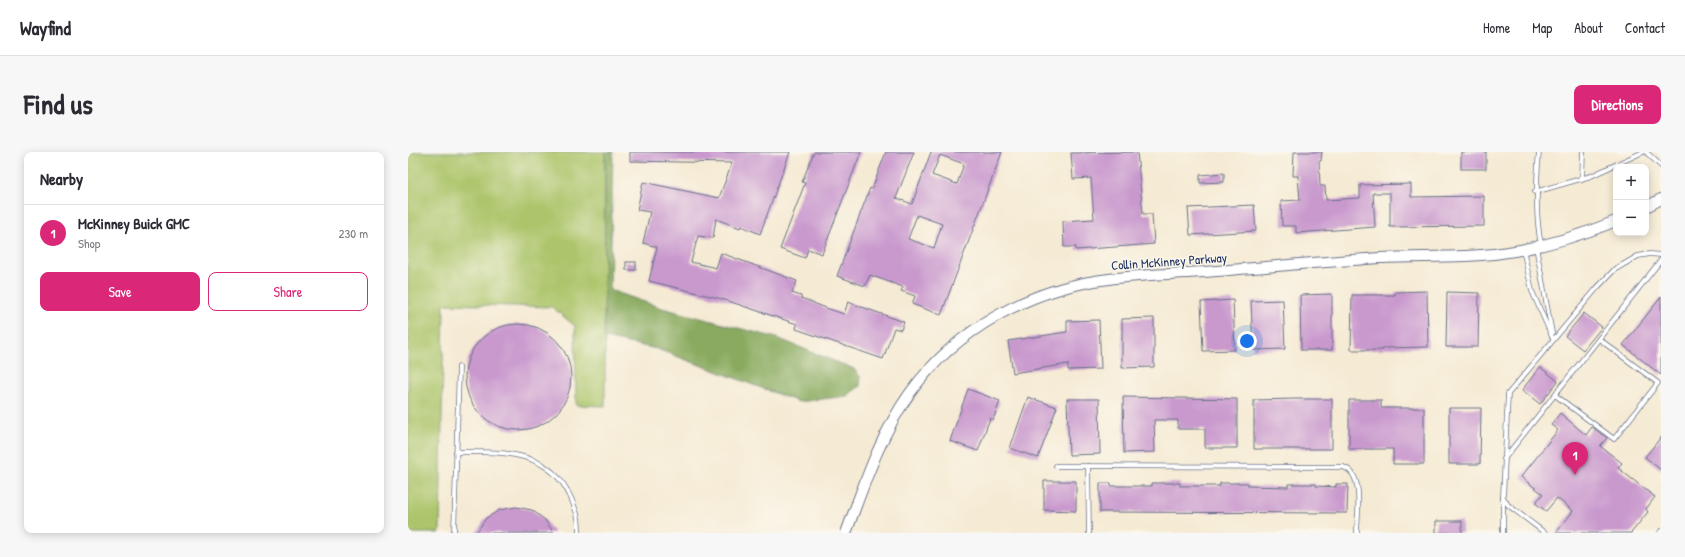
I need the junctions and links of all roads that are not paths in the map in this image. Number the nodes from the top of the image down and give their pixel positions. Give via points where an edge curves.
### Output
1 (1538, 152) edge
2 (1583, 152) edge
3 (1644, 152) edge
4 (1661, 166) edge
5 (1582, 179) junction
6 (1535, 192) junction
7 (1661, 199) edge
8 (1649, 205) edge
9 (1613, 222) edge
10 (1538, 246) junction
11 (1523, 249) junction
12 (1661, 255) edge
13 (1661, 260) edge
14 (1599, 338) junction
15 (1553, 339) junction
16 (459, 367) dead end
17 (1555, 395) junction
18 (456, 452) junction
19 (1504, 459) junction
20 (1056, 466) dead end
21 (1088, 466) junction
22 (1503, 497) junction
23 (454, 533) edge
24 (579, 533) edge
25 (846, 533) edge
26 (1089, 533) edge
27 (1357, 533) edge
28 (1503, 533) edge
29 (1545, 533) edge

1 - 6 lane
2 - 5 lane
3 - 4 lane
3 - 5 lane
5 - 6 lane
6 - 10 lane
7 - 8 street
9 - 10 street, Collin McKinney Parkway
10 - 11 street, Collin McKinney Parkway
10 - 15 lane
11 - 15 lane via 1532,291
11 - 25 street, Collin McKinney Parkway via 1492,254 1370,259 1109,279 1070,286 1034,298 1000,314 963,338 935,364 912,391 881,444
12 - 15 lane via 1638,256 1614,270
13 - 14 lane
14 - 17 lane
14 - 17 lane via 1658,383 1614,439
15 - 19 lane via 1508,394
16 - 18 lane
17 - 19 lane
18 - 23 lane
18 - 24 lane via 498,452 525,456 551,468 567,488 579,518
19 - 22 lane
20 - 21 lane
21 - 26 lane
21 - 27 lane via 1343,467 1352,471 1357,481
22 - 28 lane
22 - 29 lane via 1508,505

